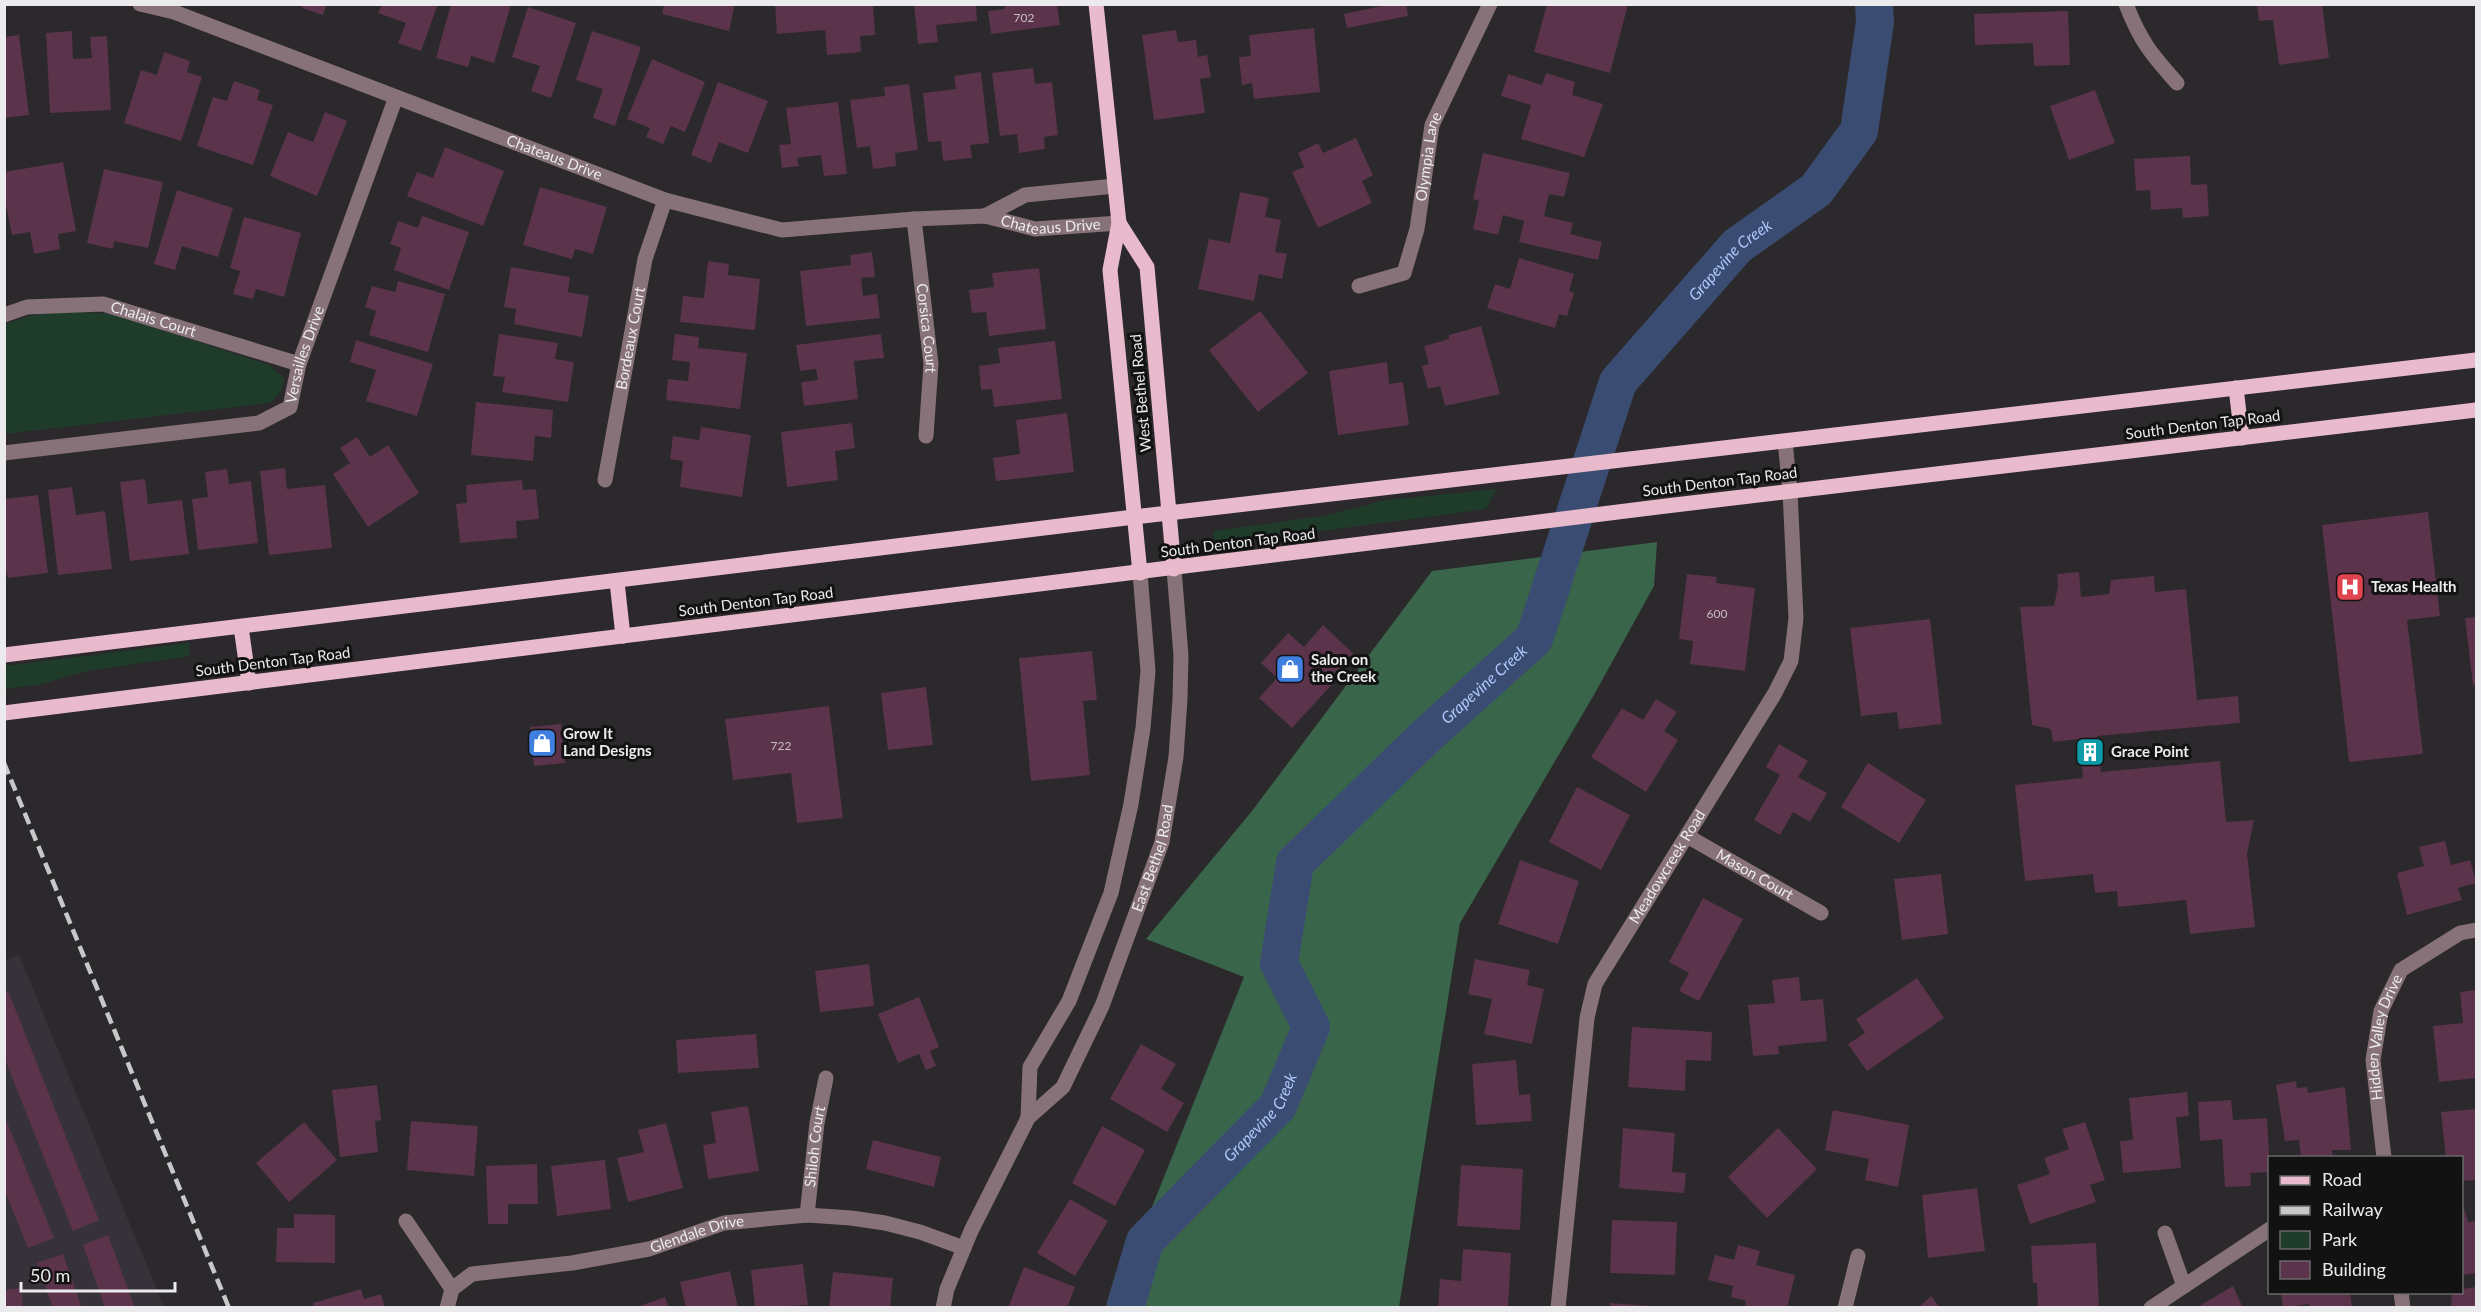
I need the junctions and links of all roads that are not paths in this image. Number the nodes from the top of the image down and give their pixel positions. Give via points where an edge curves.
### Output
1 (140, 4) edge
2 (1096, 4) edge
3 (1490, 4) edge
4 (2126, 4) edge
5 (2178, 83) dead end
6 (396, 97) junction
7 (1115, 186) junction
8 (665, 200) junction
9 (985, 216) junction
10 (914, 219) junction
11 (1119, 223) junction
12 (1359, 286) dead end
13 (4, 315) edge
14 (2476, 360) edge
15 (299, 364) junction
16 (2236, 388) junction
17 (2476, 410) edge
18 (926, 436) dead end
19 (2242, 438) junction
20 (1785, 441) junction
21 (4, 453) edge
22 (605, 480) dead end
23 (1790, 491) junction
24 (1169, 513) junction
25 (1134, 517) junction
26 (1174, 569) junction
27 (1140, 573) junction
28 (616, 582) junction
29 (241, 627) junction
30 (623, 636) junction
31 (4, 655) edge
32 (249, 683) junction
33 (4, 713) edge
34 (1687, 836) junction
35 (1821, 913) dead end
36 (2476, 930) edge
37 (826, 1078) dead end
38 (1028, 1118) junction
39 (2384, 1156) edge
40 (807, 1215) junction
41 (406, 1221) dead end
42 (2268, 1230) edge
43 (2165, 1233) dead end
44 (964, 1248) junction
45 (1858, 1256) dead end
46 (2184, 1286) junction
47 (452, 1289) junction
48 (447, 1308) edge
49 (943, 1308) edge
50 (1558, 1308) edge
51 (1845, 1308) edge
52 (2151, 1308) edge

1 - 6 street, Chateaus Drive via 174,12
2 - 7 main road, West Bethel Road
3 - 12 street, Olympia Lane via 1432,125 1417,229 1404,273
4 - 5 street via 2148,52
6 - 8 street, Chateaus Drive
6 - 15 street, Versailles Drive
7 - 9 street, Chateaus Drive via 1025,195
7 - 11 main road, West Bethel Road
8 - 10 street, Chateaus Drive via 782,230
8 - 22 street, Bordeaux Court via 645,259
9 - 10 street, Chateaus Drive
9 - 11 street, Chateaus Drive via 1035,229
10 - 18 street, Corsica Court via 931,364
11 - 24 main road, West Bethel Road via 1147,267
11 - 25 main road, West Bethel Road via 1110,270
13 - 15 street, Chalais Court via 27,307 103,304
14 - 16 main road
15 - 21 street, Versailles Drive via 290,407 259,423
16 - 19 main road
16 - 20 main road
17 - 19 main road, South Denton Tap Road
19 - 23 main road, South Denton Tap Road
20 - 23 street, Meadowcreek Road
20 - 24 main road
23 - 26 main road, South Denton Tap Road
23 - 34 street, Meadowcreek Road via 1796,618 1791,661
24 - 25 main road
24 - 26 main road, West Bethel Road
25 - 27 main road, West Bethel Road
25 - 28 main road
26 - 27 main road, South Denton Tap Road
26 - 38 street, East Bethel Road via 1180,699 1176,757 1162,842 1102,1006 1062,1087
27 - 30 main road, South Denton Tap Road
27 - 38 street, East Bethel Road via 1148,671 1131,804 1107,904 1069,1001 1030,1067
28 - 29 main road
28 - 30 main road
29 - 31 main road
29 - 32 main road
30 - 32 main road, South Denton Tap Road
32 - 33 main road, South Denton Tap Road
34 - 35 street, Mason Court
34 - 50 street, Meadowcreek Road via 1595,984 1587,1018
36 - 39 street, Hidden Valley Drive via 2460,933 2401,970 2381,1011 2373,1060
37 - 40 street, Shiloh Court
38 - 44 street, East Bethel Road
40 - 44 street, Glendale Drive via 885,1223
40 - 47 street, Glendale Drive via 724,1223 649,1249 572,1263 472,1274
41 - 47 street
42 - 46 street
43 - 46 street
44 - 49 street, East Bethel Road
45 - 51 street
46 - 52 street
47 - 48 street

